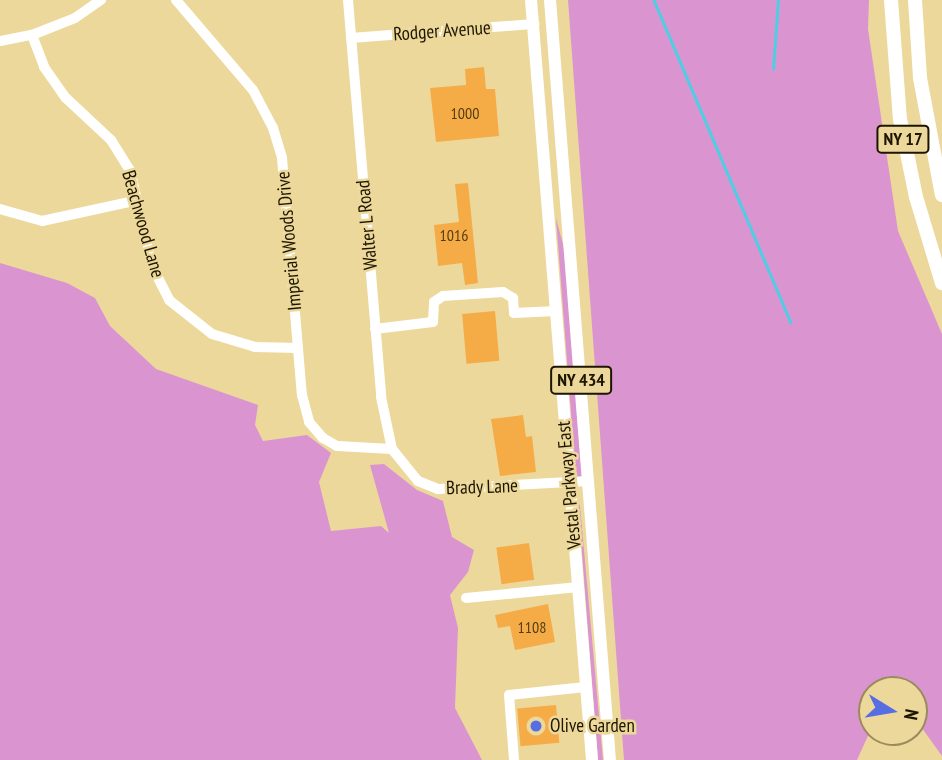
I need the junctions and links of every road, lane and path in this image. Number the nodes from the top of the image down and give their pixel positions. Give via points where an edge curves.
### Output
1 (101, 0) edge
2 (176, 0) edge
3 (348, 0) edge
4 (531, 0) edge
5 (550, 0) edge
6 (891, 0) edge
7 (915, 0) edge
8 (924, 0) edge
9 (534, 24) junction
10 (32, 35) junction
11 (351, 38) junction
12 (0, 41) edge
13 (920, 78) junction
14 (942, 195) edge
15 (138, 200) junction
16 (0, 209) edge
17 (942, 283) edge
18 (556, 311) junction
19 (375, 329) junction
20 (298, 348) junction
21 (393, 449) junction
22 (589, 481) junction
23 (569, 482) junction
24 (578, 587) junction
25 (466, 597) dead end
26 (586, 687) junction
27 (514, 760) edge
28 (592, 760) edge
29 (610, 760) edge

1 - 10 street via 75,18
2 - 20 street, Imperial Woods Drive via 253,90 273,128 282,158
3 - 11 street, Walter L Road
4 - 9 main road, Vestal Parkway East / NY 434
5 - 22 main road, Vestal Parkway East / NY 434
6 - 17 highway, NY 17 via 900,119 916,197
7 - 13 highway, NY 17
8 - 13 highway
9 - 11 street, Rodger Avenue
9 - 18 main road, Vestal Parkway East / NY 434
10 - 12 street
10 - 15 street, Beachwood Lane via 44,67 66,98 124,159
11 - 19 street, Walter L Road
13 - 14 highway, NY 17
15 - 16 street via 64,219 32,219
15 - 20 street, Beachwood Lane via 152,265 179,311 212,334 239,344
18 - 19 street via 514,313 513,298 503,292 443,296 434,302 433,322
18 - 23 main road, Vestal Parkway East / NY 434
19 - 21 street, Walter L Road via 381,397
20 - 21 street, Imperial Woods Drive via 302,395 315,431 337,446
21 - 23 street, Brady Lane via 418,481 438,489
22 - 23 street, Brady Lane
22 - 29 main road, Vestal Parkway East / NY 434
23 - 24 main road, Vestal Parkway East / NY 434
24 - 25 street
24 - 26 main road, Vestal Parkway East / NY 434
26 - 27 street via 509,695
26 - 28 main road, Vestal Parkway East / NY 434

